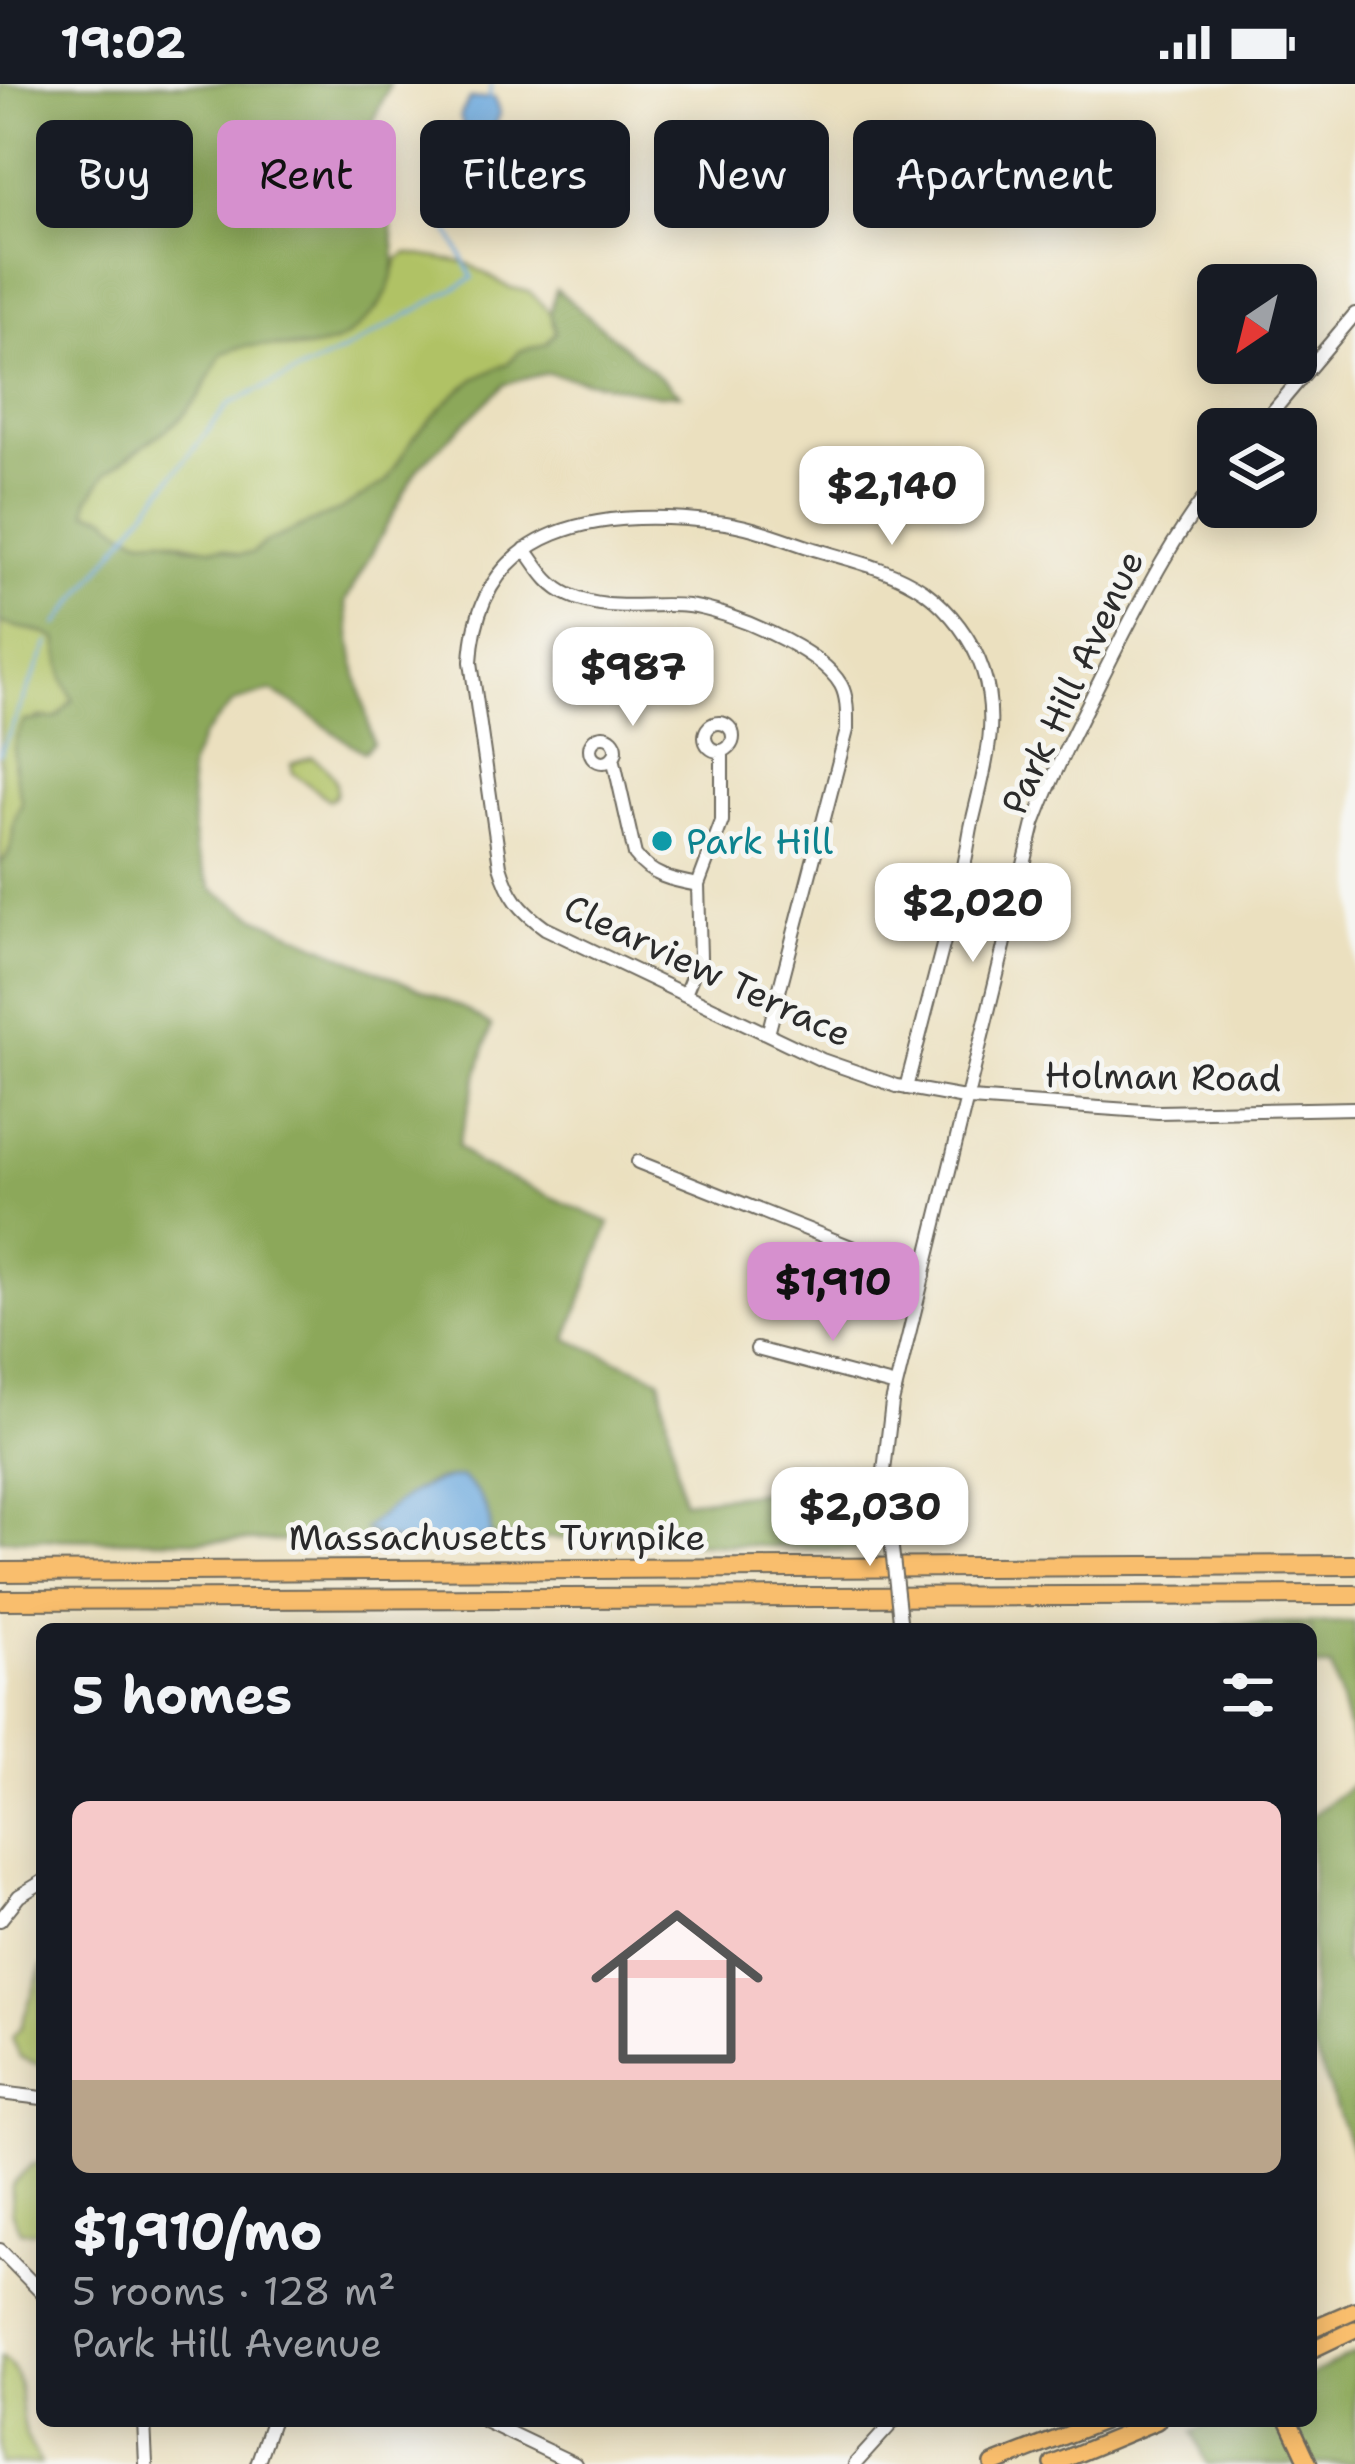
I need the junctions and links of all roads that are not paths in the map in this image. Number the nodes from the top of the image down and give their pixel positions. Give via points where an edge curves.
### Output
1 (1355, 314) edge
2 (1276, 408) edge
3 (1197, 510) edge
4 (525, 549) junction
5 (722, 751) dead end
6 (613, 757) dead end
7 (961, 876) junction
8 (698, 885) junction
9 (1016, 891) junction
10 (685, 994) junction
11 (768, 1034) junction
12 (906, 1088) junction
13 (970, 1099) junction
14 (1355, 1108) edge
15 (638, 1162) dead end
16 (924, 1276) junction
17 (757, 1349) dead end
18 (896, 1386) junction
19 (1355, 1565) edge
20 (0, 1572) edge
21 (1355, 1594) edge
22 (0, 1600) edge
23 (900, 1623) edge
24 (36, 1886) edge
25 (0, 1920) edge
26 (0, 2093) edge
27 (36, 2097) edge
28 (0, 2250) edge
29 (36, 2287) edge
30 (1355, 2310) edge
31 (1317, 2327) edge
32 (1355, 2330) edge
33 (1317, 2347) edge
34 (144, 2427) edge
35 (270, 2427) edge
36 (497, 2427) edge
37 (889, 2427) edge
38 (1088, 2427) edge
39 (1143, 2427) edge
40 (1292, 2427) edge
41 (1049, 2443) junction
42 (1056, 2463) edge
43 (146, 2464) edge
44 (257, 2464) edge
45 (574, 2464) edge
46 (855, 2464) edge
47 (993, 2464) edge
48 (1309, 2464) edge

1 - 2 street
3 - 9 street, Park Hill Avenue via 1160,563 1076,726 1039,810
4 - 7 street, Clearview Terrace via 598,520 718,522 902,577 935,599 964,633 990,697 992,734
4 - 10 street, Clearview Terrace via 494,582 472,632 508,893 545,928
4 - 11 street via 564,594 616,607 707,608 818,659 843,687 847,730
5 - 8 street via 722,821
6 - 8 street via 635,855 668,880
7 - 9 street
7 - 12 street, Clearview Terrace
8 - 10 street via 700,957
9 - 13 street, Park Hill Avenue
10 - 11 street, Clearview Terrace
11 - 12 street, Clearview Terrace
12 - 13 street, Clearview Terrace
13 - 14 street, Holman Road via 1158,1112
13 - 16 street, Park Hill Avenue
15 - 16 street
16 - 18 street, Park Hill Avenue
17 - 18 street
18 - 23 street, Park Hill Avenue, bridge via 887,1504
19 - 20 highway, Massachusetts Turnpike
21 - 22 highway, Massachusetts Turnpike
24 - 25 street
26 - 27 street
28 - 29 street
30 - 31 main road
32 - 33 main road
34 - 43 street
35 - 44 street
36 - 45 street
37 - 46 street
38 - 41 main road
39 - 42 main road
40 - 48 main road
41 - 42 main road
41 - 47 main road

